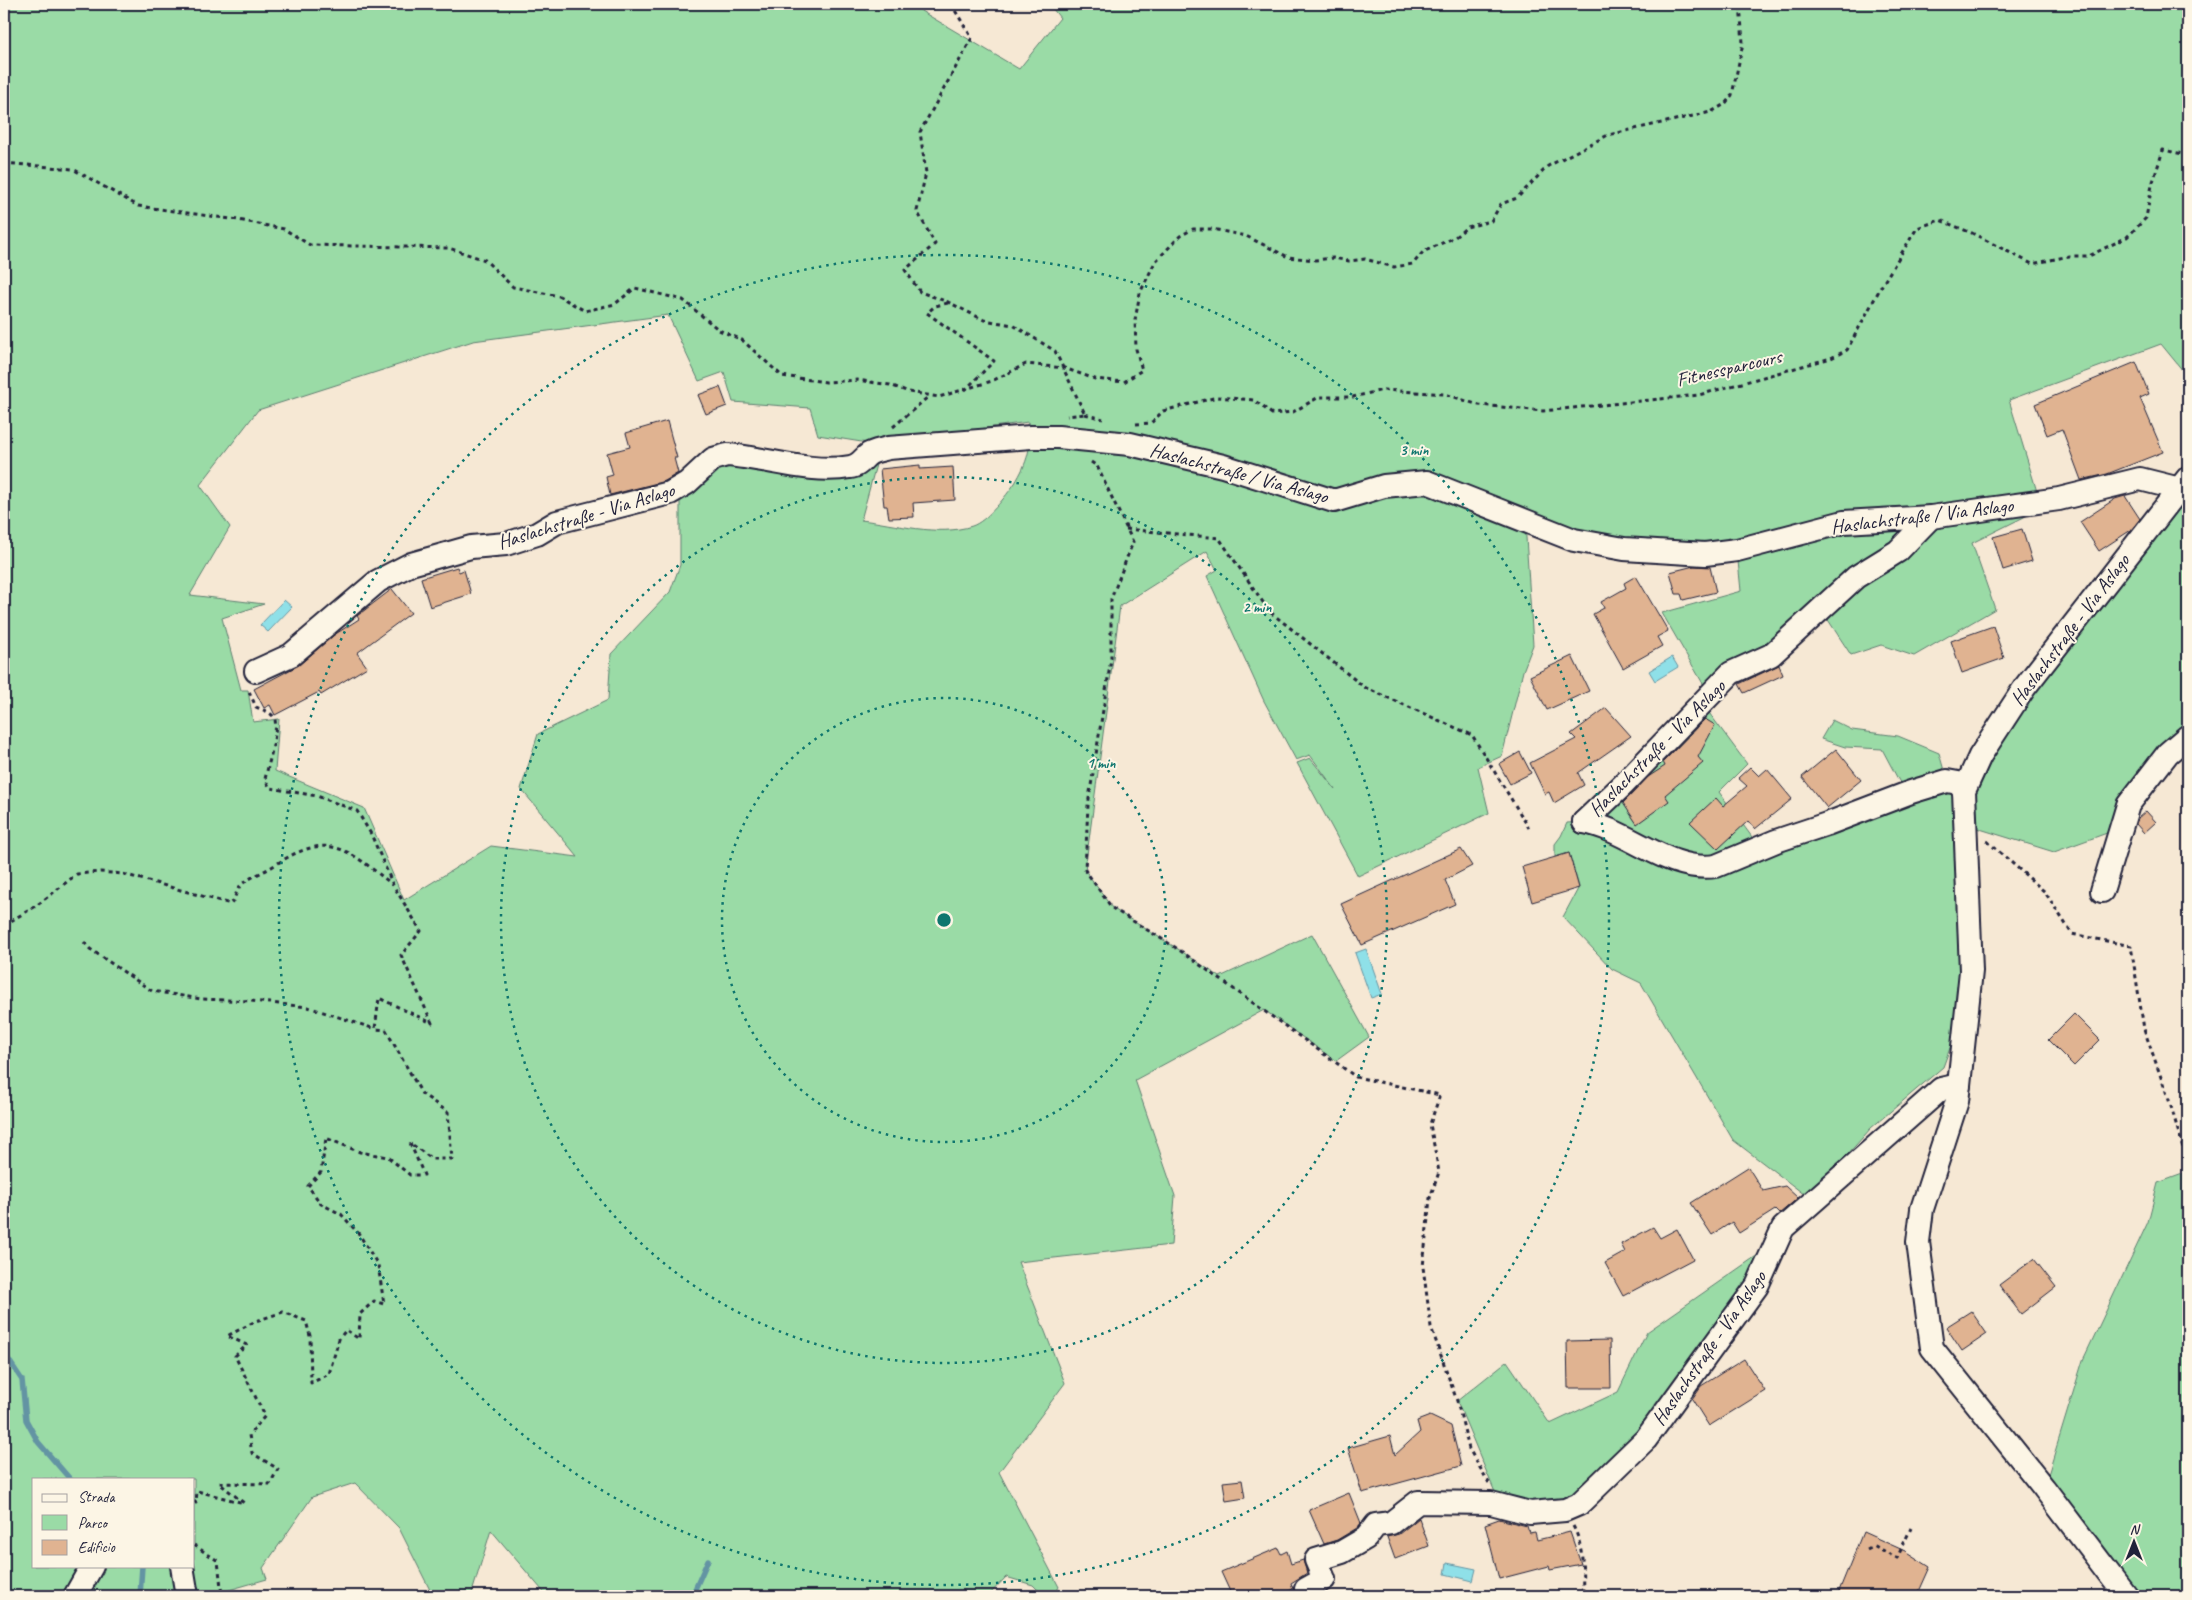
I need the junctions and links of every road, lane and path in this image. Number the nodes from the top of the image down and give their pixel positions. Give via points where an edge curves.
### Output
1 (951, 4) edge
2 (1740, 4) edge
3 (2188, 155) edge
4 (4, 163) edge
5 (948, 302) junction
6 (1064, 368) junction
7 (964, 391) junction
8 (1085, 414) junction
9 (1058, 417) dead end
10 (1111, 422) dead end
11 (1128, 424) dead end
12 (1089, 460) dead end
13 (852, 467) joint
14 (2184, 483) edge
15 (1931, 517) junction
16 (1126, 529) junction
17 (256, 670) joint
18 (2188, 736) edge
19 (1964, 791) junction
20 (1967, 825) junction
21 (1529, 828) dead end
22 (393, 885) junction
23 (2102, 891) dead end
24 (4, 925) edge
25 (84, 942) dead end
26 (375, 1029) junction
27 (1959, 1085) junction
28 (2188, 1165) edge
29 (195, 1502) edge
30 (1490, 1503) junction
31 (1565, 1510) junction
32 (1911, 1528) dead end
33 (195, 1547) edge
34 (1867, 1550) dead end
35 (91, 1568) edge
36 (182, 1568) edge
37 (1306, 1588) dead end
38 (74, 1596) edge
39 (187, 1596) edge
40 (222, 1596) edge
41 (1583, 1596) edge
42 (2126, 1596) edge

1 - 5 path via 972,38 920,132 926,173 917,211 935,244 905,270 920,292
2 - 6 path via 1743,43 1732,95 1725,104 1711,112 1608,135 1548,166 1517,198 1501,204 1490,221 1467,227 1455,237 1423,252 1413,264 1394,267 1365,259 1288,257 1246,236 1193,229 1180,236 1155,262 1140,293 1135,320 1136,348 1142,370 1124,382 1095,379
3 - 11 path, Fitnessparcours via 2162,150 2146,218 2126,237 2089,256 2069,256 2032,264 1940,220 1917,228 1847,350 1831,358 1699,395 1543,411 1479,406 1445,394 1383,390 1353,397 1319,398 1293,412 1272,414 1254,400 1217,397 1163,411 1151,423
4 - 7 path via 73,169 138,206 284,229 310,245 449,248 485,260 513,287 559,296 585,311 615,304 636,288 664,295 682,300 719,330 742,340 782,376 826,382 857,380 890,384 939,398
5 - 6 path via 984,320 1013,326 1055,351
5 - 7 path via 927,312 994,362
6 - 7 path via 1026,364
6 - 8 path
8 - 9 path
8 - 10 path
12 - 16 path via 1097,466
13 - 15 street, Haslachstraße / Via Aslago via 870,454 888,448 1031,437 1130,444 1224,466 1334,501 1384,486 1427,482 1574,540 1624,549 1706,554 1737,550 1844,522
13 - 17 street, Haslachstraße - Via Aslago via 822,468 727,455 713,459 687,483 670,493 557,522 537,534 506,544 471,547 411,564 378,581 291,655
14 - 15 street, Haslachstraße / Via Aslago via 2140,479 2059,499
14 - 19 street, Haslachstraße - Via Aslago via 2025,687 1980,756
15 - 19 street, Haslachstraße - Via Aslago via 1898,551 1856,577 1771,654 1731,673 1584,822 1609,829 1682,863 1707,868 1910,792 1947,781 1958,783
16 - 21 path via 1219,538 1269,611 1364,687 1472,735
16 - 30 path via 1133,542 1111,599 1111,659 1088,805 1085,870 1112,908 1178,948 1356,1077 1440,1095 1430,1124 1439,1172 1430,1198 1423,1267 1431,1326 1457,1401 1469,1449 1489,1483
17 - 22 path via 247,686 256,707 270,713 275,720 265,779 270,788 317,796 357,811 371,834
18 - 23 street via 2168,753 2128,805
19 - 20 street, Haslachstraße - Via Aslago
20 - 27 street, Haslachstraße - Via Aslago via 1971,971
20 - 28 path via 2045,892 2072,934 2131,946 2144,1028
22 - 24 path via 349,851 325,845 289,855 256,875 240,886 230,904 122,874 77,874 36,906
22 - 26 path via 421,931 401,955 432,1023 379,998
25 - 26 path via 152,991 201,999 308,1007
26 - 29 path via 386,1030 422,1094 448,1112 452,1159 432,1159 410,1143 424,1175 410,1175 388,1157 360,1152 326,1138 321,1172 308,1186 321,1204 341,1214 359,1234 378,1265 384,1304 374,1301 360,1314 359,1339 346,1330 339,1339 329,1374 311,1383 310,1336 306,1321 284,1312 256,1321 227,1336 247,1345 235,1356 266,1416 249,1435 252,1453 278,1469 270,1484 219,1483 244,1503 197,1491
27 - 31 street, Haslachstraße - Via Aslago via 1941,1089 1783,1228 1757,1286 1646,1439 1579,1504
27 - 42 street, Haslachstraße - Via Aslago via 1957,1101 1922,1209 1918,1242 1932,1348
30 - 31 street, Haslachstraße - Via Aslago via 1530,1513
30 - 37 street, Haslachstraße - Via Aslago via 1418,1502 1391,1523 1376,1525 1366,1538 1342,1552 1316,1560 1324,1579
31 - 41 path via 1579,1538
32 - 34 path via 1897,1558 1875,1546
33 - 40 path via 218,1561
35 - 38 street
36 - 39 street

